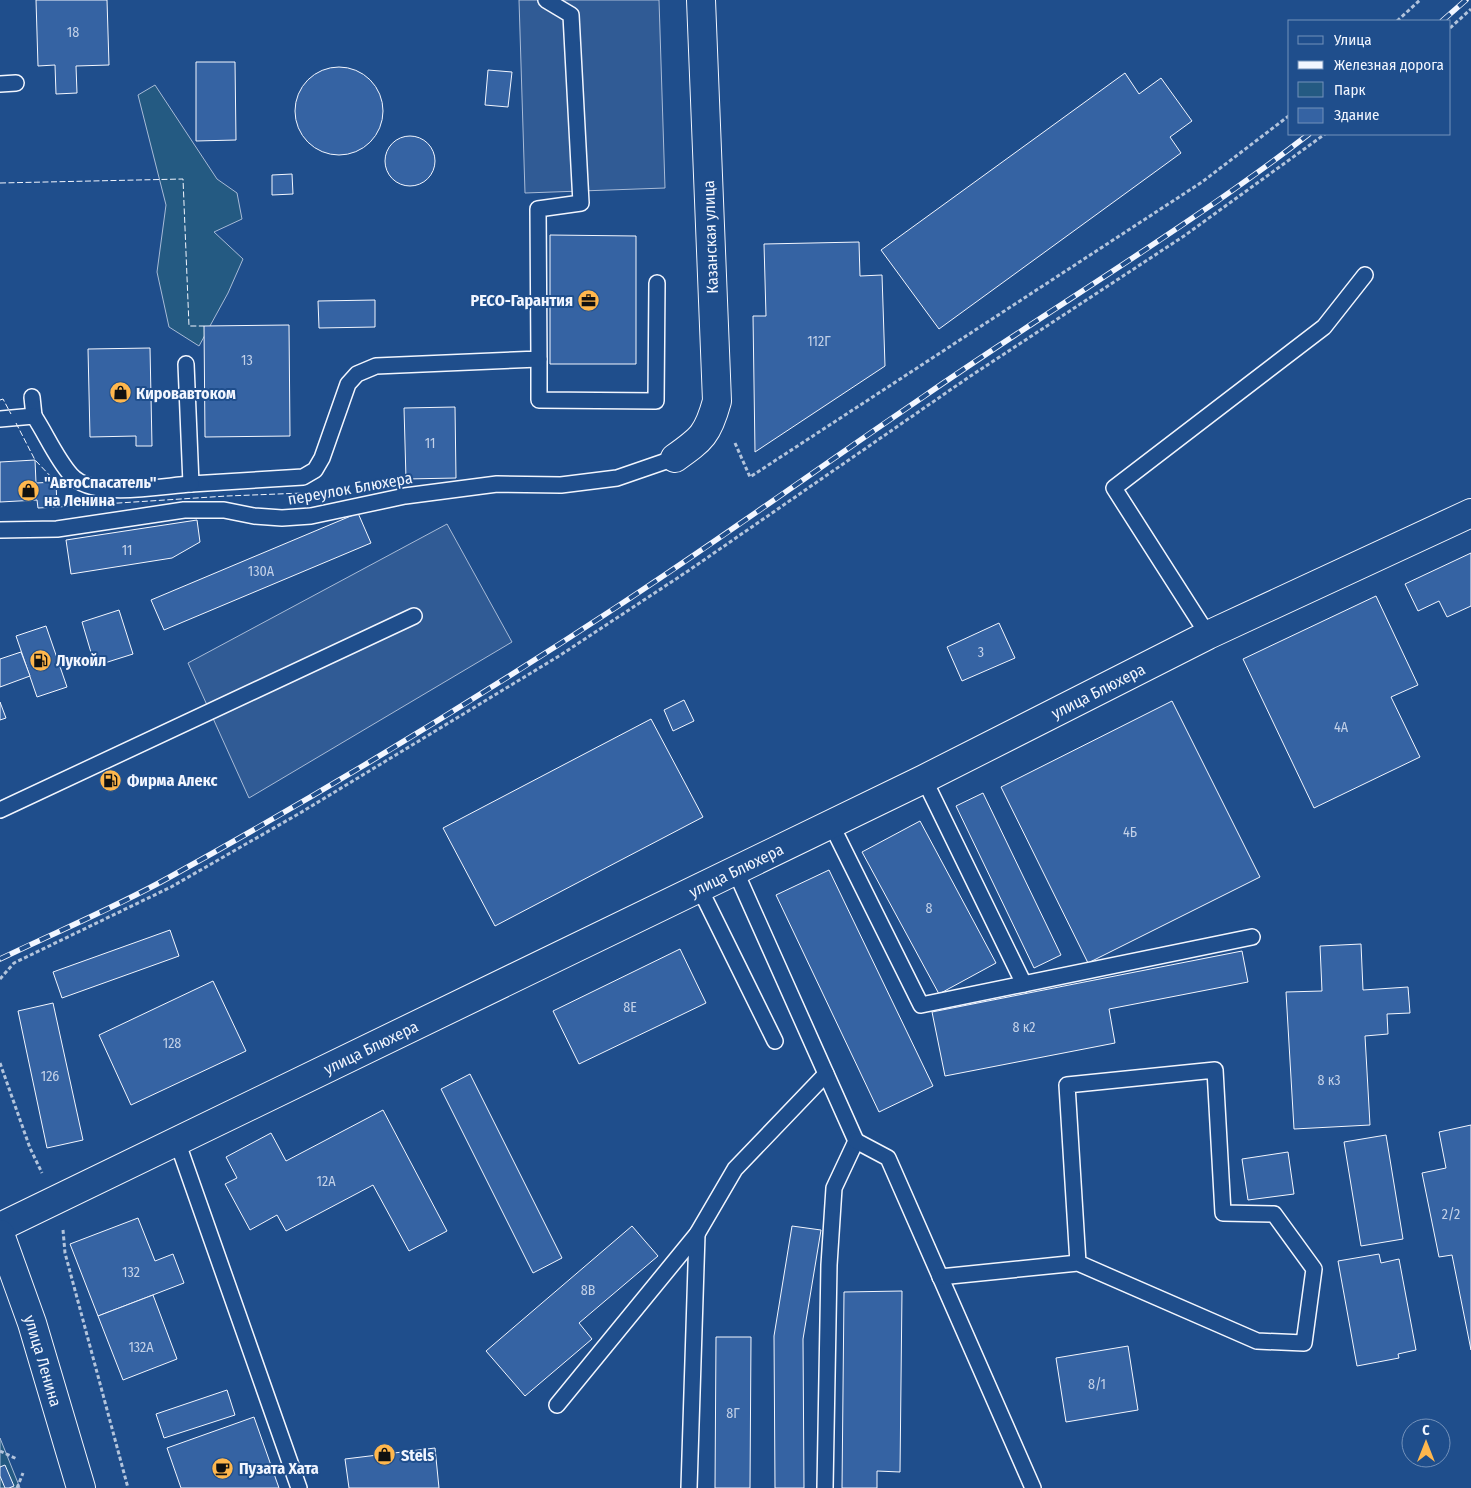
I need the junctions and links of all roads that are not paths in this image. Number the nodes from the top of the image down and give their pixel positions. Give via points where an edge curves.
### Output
1 (546, 0) edge
2 (701, 0) edge
3 (16, 83) dead end
4 (0, 84) edge
5 (1365, 275) dead end
6 (657, 284) dead end
7 (539, 359) junction
8 (186, 364) dead end
9 (32, 396) dead end
10 (34, 416) junction
11 (0, 419) edge
12 (675, 458) joint
13 (191, 484) junction
14 (1471, 513) edge
15 (0, 530) edge
16 (414, 616) dead end
17 (1208, 635) junction
18 (924, 779) junction
19 (0, 810) edge
20 (831, 824) junction
21 (734, 870) junction
22 (699, 888) junction
23 (1252, 937) dead end
24 (1024, 984) junction
25 (775, 1041) dead end
26 (826, 1074) junction
27 (177, 1141) junction
28 (856, 1141) junction
29 (0, 1228) edge
30 (0, 1234) edge
31 (697, 1234) junction
32 (1078, 1263) junction
33 (940, 1277) junction
34 (557, 1406) dead end
35 (81, 1488) edge
36 (300, 1488) edge
37 (689, 1488) edge
38 (825, 1488) edge
39 (1033, 1488) edge

1 - 7 lane via 571,15 581,203 538,209
2 - 12 street, Казанская улица via 717,401 710,425 695,444
3 - 4 lane
5 - 17 lane via 1324,327 1114,488
6 - 7 lane via 656,401 540,400
7 - 13 lane via 376,366 357,374 348,384 315,470 303,477
8 - 13 lane
9 - 10 lane
10 - 11 lane
10 - 13 lane via 70,474 79,482 101,489
12 - 15 lane, переулок Блюхера via 617,478 561,485 487,485 405,496 311,516 282,518 205,509 57,529
14 - 17 street, улица Блюхера
16 - 19 lane
17 - 18 street, улица Блюхера
18 - 20 street, улица Блюхера
18 - 24 lane
20 - 21 street, улица Блюхера
20 - 24 lane via 921,1005
21 - 22 street, улица Блюхера
21 - 26 lane
22 - 25 lane
22 - 27 street, улица Блюхера
23 - 24 lane
26 - 28 lane
26 - 31 lane via 735,1170
27 - 29 street, улица Блюхера
27 - 36 lane
28 - 33 lane via 888,1158
28 - 38 lane via 834,1188 829,1265
30 - 35 street, улица Ленина via 32,1323
31 - 34 lane
31 - 37 lane
32 - 32 lane via 1257,1341 1304,1343 1314,1268 1274,1214 1223,1213 1215,1070 1067,1085
32 - 33 lane
33 - 39 lane

